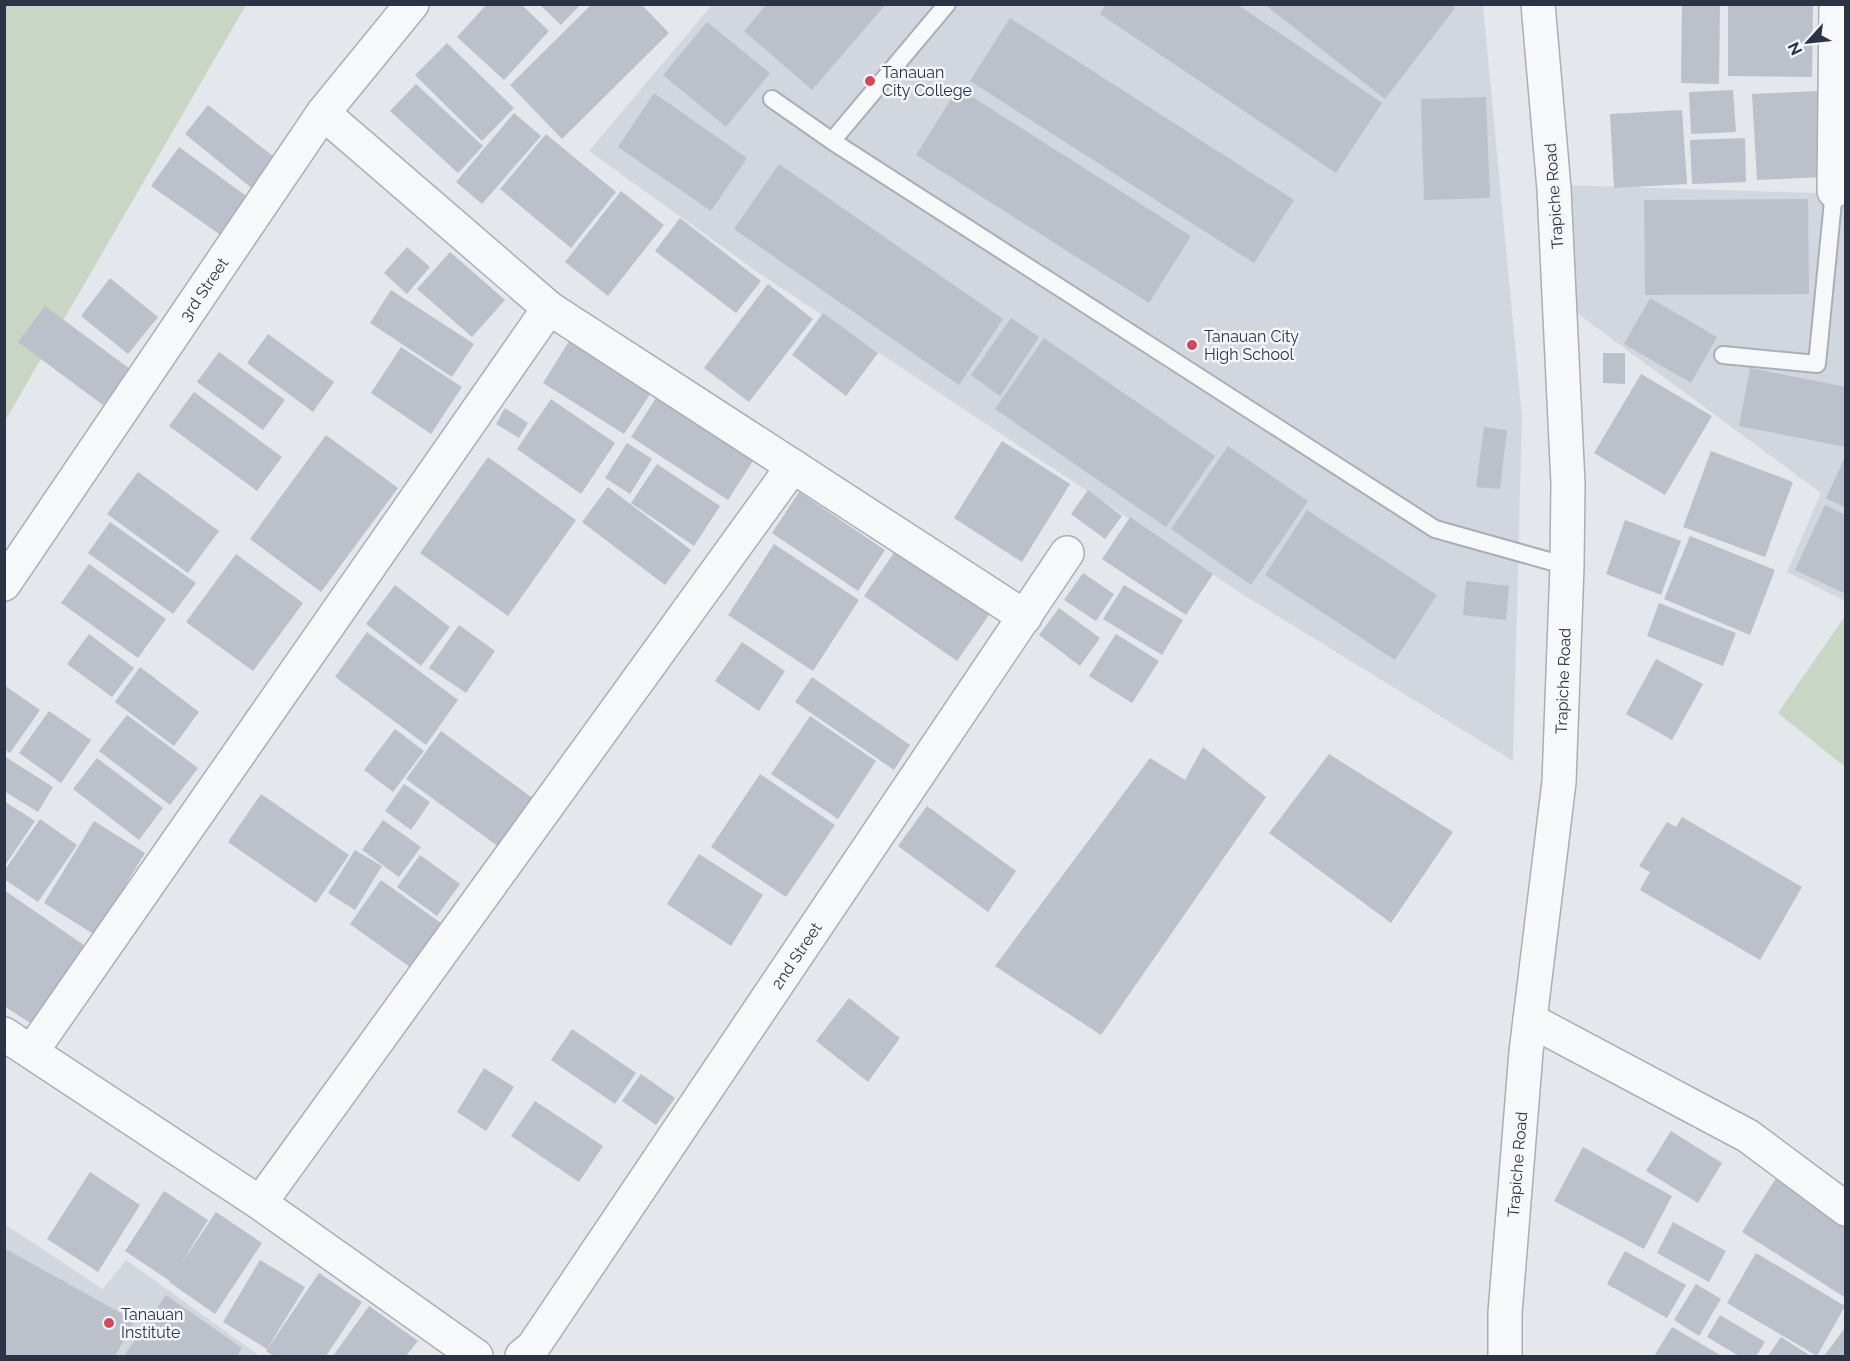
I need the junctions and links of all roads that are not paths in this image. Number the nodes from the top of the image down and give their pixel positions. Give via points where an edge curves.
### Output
1 (412, 4) edge
2 (947, 4) edge
3 (1538, 4) edge
4 (1836, 4) edge
5 (771, 99) dead end
6 (322, 113) junction
7 (832, 141) junction
8 (1840, 191) edge
9 (549, 308) junction
10 (1723, 355) dead end
11 (793, 466) junction
12 (1067, 553) dead end
13 (1567, 566) junction
14 (4, 584) edge
15 (1025, 616) junction
16 (1530, 1020) junction
17 (4, 1034) edge
18 (32, 1051) junction
19 (260, 1203) junction
20 (1845, 1209) edge
21 (476, 1356) edge
22 (522, 1356) edge
23 (1505, 1356) edge

1 - 6 street, 3rd Street
2 - 7 lane
3 - 13 street, Trapiche Road via 1554,189 1568,484
4 - 8 street
5 - 7 lane
6 - 9 street
6 - 14 street, 3rd Street
7 - 13 lane via 1434,529
8 - 10 lane via 1817,364
9 - 11 street
9 - 18 street
11 - 15 street
11 - 19 street
12 - 15 street, 2nd Street
13 - 16 street, Trapiche Road via 1559,782
15 - 22 street, 2nd Street via 540,1337
16 - 20 street via 1748,1136
16 - 23 street, Trapiche Road via 1505,1313
17 - 18 street
18 - 19 street
19 - 21 street

